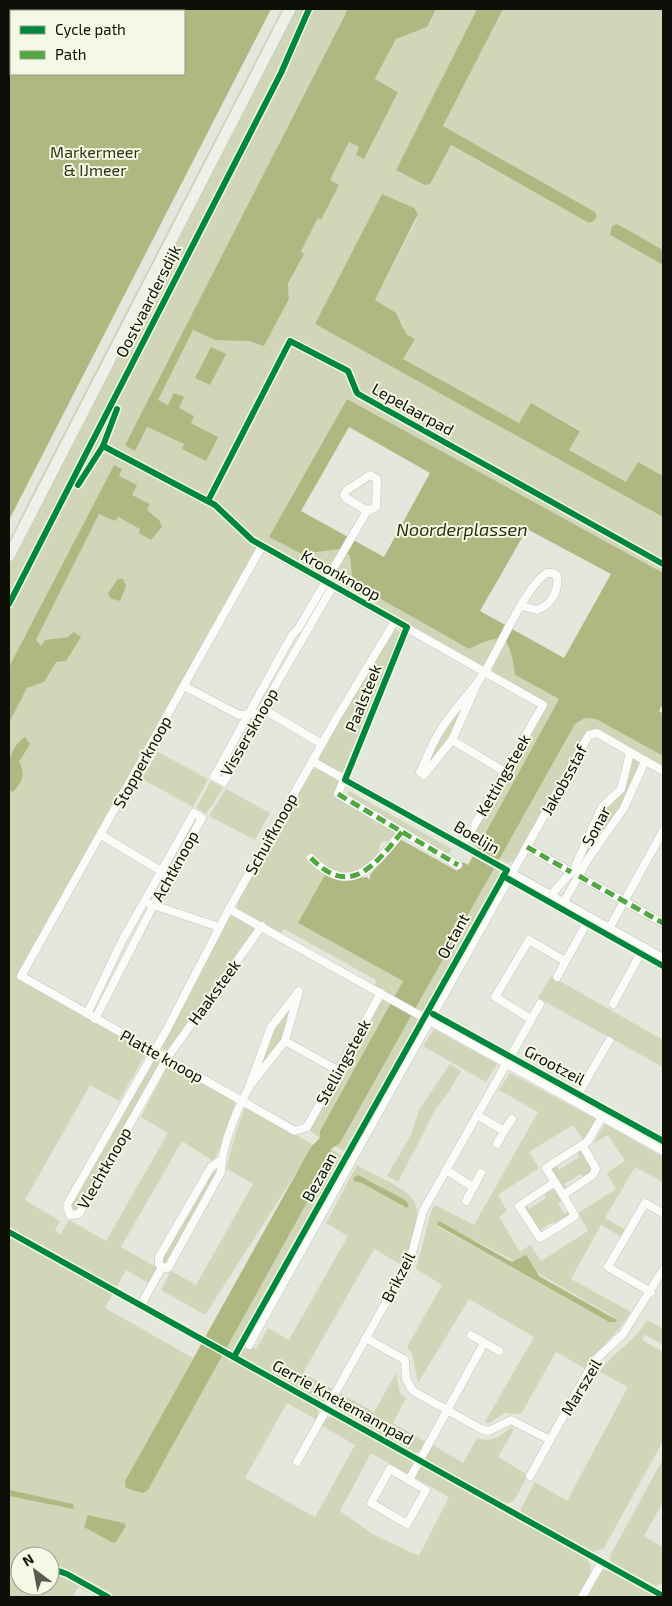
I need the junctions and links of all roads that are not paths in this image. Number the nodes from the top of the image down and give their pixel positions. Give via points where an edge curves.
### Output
1 (290, 9) edge
2 (367, 511) junction
3 (262, 546) joint
4 (9, 556) edge
5 (330, 584) junction
6 (522, 606) junction
7 (395, 621) junction
8 (407, 627) junction
9 (485, 671) junction
10 (478, 684) junction
11 (184, 686) junction
12 (543, 705) joint
13 (259, 714) junction
14 (249, 715) junction
15 (452, 740) junction
16 (322, 744) junction
17 (630, 752) junction
18 (312, 761) junction
19 (645, 761) junction
20 (663, 771) edge
21 (505, 772) junction
22 (345, 780) junction
23 (663, 831) edge
24 (402, 832) junction
25 (101, 835) junction
26 (466, 847) junction
27 (526, 847) junction
28 (311, 858) dead end
29 (458, 864) dead end
30 (161, 871) junction
31 (512, 873) junction
32 (575, 874) junction
33 (167, 881) junction
34 (551, 896) junction
35 (564, 902) junction
36 (624, 902) junction
37 (145, 903) junction
38 (154, 904) junction
39 (229, 909) junction
40 (590, 917) junction
41 (663, 924) edge
42 (262, 926) junction
43 (219, 927) junction
44 (610, 927) junction
45 (644, 947) junction
46 (663, 958) edge
47 (566, 961) junction
48 (21, 976) joint
49 (557, 977) dead end
50 (384, 995) junction
51 (540, 1004) dead end
52 (613, 1004) dead end
53 (87, 1014) junction
54 (95, 1019) junction
55 (531, 1019) junction
56 (430, 1020) junction
57 (285, 1041) junction
58 (609, 1041) dead end
59 (154, 1052) junction
60 (167, 1058) junction
61 (506, 1063) junction
62 (339, 1071) junction
63 (249, 1087) junction
64 (242, 1100) junction
65 (574, 1101) junction
66 (477, 1115) junction
67 (602, 1117) junction
68 (512, 1119) dead end
69 (304, 1130) joint
70 (504, 1131) junction
71 (497, 1144) dead end
72 (583, 1146) junction
73 (663, 1151) edge
74 (222, 1159) junction
75 (446, 1170) junction
76 (482, 1173) dead end
77 (555, 1182) junction
78 (473, 1187) junction
79 (563, 1195) junction
80 (466, 1201) dead end
81 (663, 1213) edge
82 (162, 1267) junction
83 (663, 1270) edge
84 (651, 1292) junction
85 (142, 1305) dead end
86 (471, 1335) dead end
87 (366, 1338) junction
88 (484, 1343) junction
89 (249, 1345) dead end
90 (499, 1351) dead end
91 (447, 1410) junction
92 (550, 1440) junction
93 (297, 1462) dead end
94 (530, 1476) dead end
95 (409, 1480) junction
96 (602, 1562) dead end
97 (582, 1597) edge

1 - 4 main road, Oostvaardersdijk
2 - 2 street via 376,507 377,479 370,475 344,495
2 - 5 street
3 - 5 street, Kroonknoop
3 - 11 street, Stopperknoop
5 - 7 street, Kroonknoop
5 - 13 street, Vissersknoop
5 - 14 street, Vissersknoop via 292,635
6 - 6 street via 542,576 553,573 557,576 557,589 547,606 537,610
6 - 9 street
7 - 8 street, Kroonknoop
7 - 16 street, Schuifknoop
8 - 9 street, Kroonknoop
8 - 22 street, Paalsteek
9 - 10 street
9 - 12 street, Kroonknoop
10 - 15 street
10 - 15 street via 440,731 420,772 424,775
11 - 14 street via 239,715
11 - 25 street, Stopperknoop
12 - 21 street, Kettingsteek
13 - 14 street
13 - 14 street, Vissersknoop via 224,782 214,778
13 - 16 street via 268,712
15 - 21 street
16 - 18 street, Schuifknoop
17 - 19 street, Jakobsstaf
17 - 27 street, Jakobsstaf via 592,733
17 - 32 street, Sonar via 620,789 602,807
18 - 22 street, Boelijn
18 - 39 street, Schuifknoop
19 - 20 street, Jakobsstaf
19 - 32 street, Sonar via 624,808
21 - 26 street, Kettingsteek
22 - 24 street, Paalsteek via 338,794
22 - 26 street, Boelijn
23 - 36 street
24 - 28 street via 374,866 360,875 333,874
24 - 29 street
25 - 30 street
25 - 48 street, Stopperknoop
26 - 31 street, Boelijn
27 - 31 street, Jakobsstaf
27 - 32 street
30 - 33 street
30 - 33 street, Achtknoop via 194,813 202,818
30 - 37 street, Achtknoop
31 - 34 street, Boelijn
31 - 56 street, Octant
32 - 34 street, Sonar
32 - 35 street, Sonar
32 - 36 street
33 - 38 street, Achtknoop
34 - 35 street, Boelijn
35 - 40 street, Boelijn
36 - 41 street
36 - 44 street
37 - 38 street
37 - 53 street, Achtknoop via 123,939
38 - 43 street
38 - 54 street, Achtknoop
39 - 42 street, Grootzeil
39 - 43 street, Schuifknoop
40 - 44 street, Boelijn
40 - 47 street
42 - 50 street, Grootzeil
42 - 60 street, Haaksteek
43 - 59 street, Schuifknoop
44 - 45 street, Boelijn
45 - 46 street, Boelijn
45 - 52 street
47 - 49 street
47 - 55 street via 529,940 511,969 495,997
48 - 53 street, Platte knoop
50 - 56 street, Grootzeil
50 - 62 street, Stellingsteek
51 - 55 street, Brikzeil
53 - 54 street, Platte knoop
54 - 59 street, Platte knoop
55 - 61 street, Brikzeil
56 - 61 street, Grootzeil
56 - 89 street, Bezaan
57 - 62 street
57 - 63 street
57 - 63 street via 299,991 271,1027
58 - 65 street
59 - 60 street, Platte knoop
59 - 60 street, Vlechtknoop via 67,1205 70,1215 78,1214
60 - 64 street, Platte knoop
61 - 65 street, Grootzeil
61 - 66 street, Brikzeil
62 - 69 street, Stellingsteek
63 - 64 street
64 - 69 street, Platte knoop via 295,1131
64 - 74 street
65 - 67 street, Grootzeil
66 - 70 street
66 - 75 street, Brikzeil
67 - 72 street
67 - 73 street, Grootzeil
68 - 70 street
70 - 71 street
72 - 77 street via 546,1168
72 - 79 street via 596,1169 593,1175
74 - 82 street via 211,1167 159,1257
74 - 82 street via 222,1172 168,1268
75 - 78 street
75 - 87 street, Brikzeil via 422,1211 411,1256
76 - 78 street
77 - 79 street
77 - 79 street via 519,1206 540,1238 575,1216
78 - 80 street
81 - 84 street via 645,1203 608,1268
82 - 85 street
83 - 84 street, Marszeil
84 - 92 street, Marszeil via 623,1334 594,1361
86 - 88 street
87 - 91 street via 404,1360 408,1386
87 - 93 street, Brikzeil
88 - 90 street
88 - 91 street
91 - 92 street via 484,1430 490,1431 511,1420
91 - 95 street
92 - 94 street, Marszeil
95 - 95 street via 390,1469 371,1503 407,1524 426,1490
96 - 97 street

